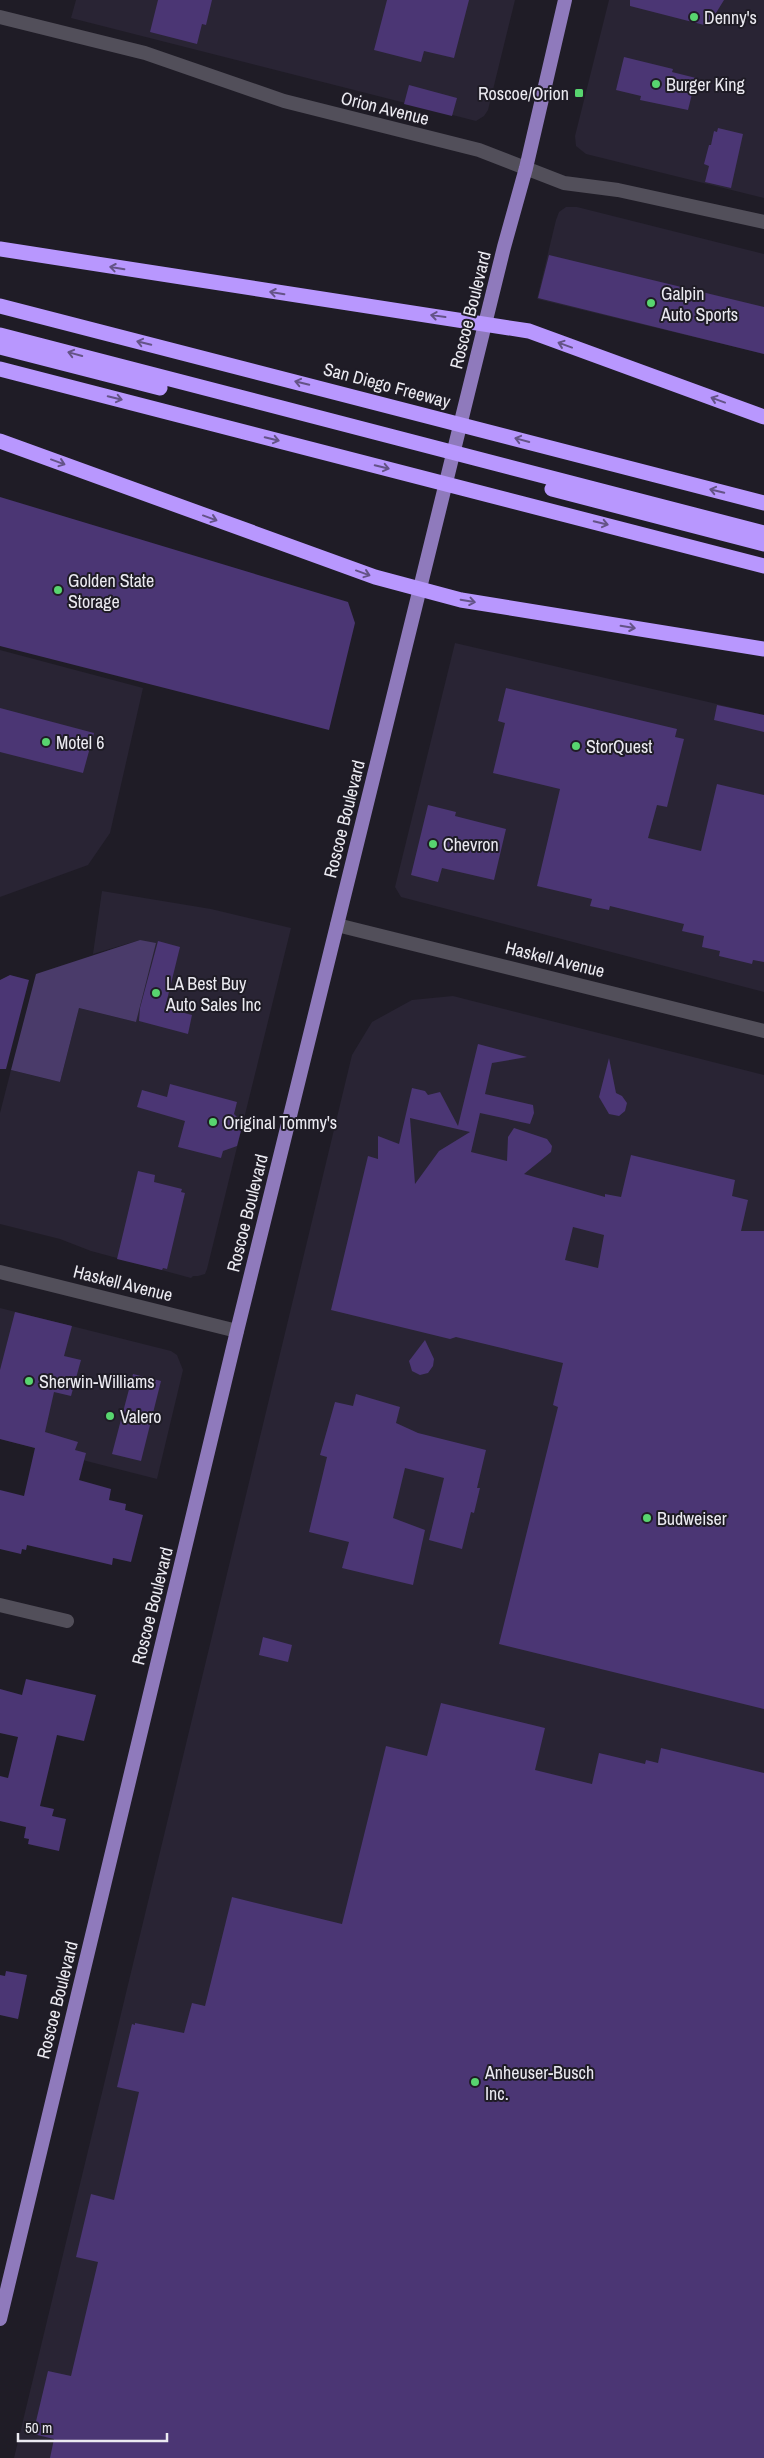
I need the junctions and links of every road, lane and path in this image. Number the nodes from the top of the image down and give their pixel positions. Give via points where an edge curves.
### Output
1 (565, 0) edge
2 (0, 16) edge
3 (526, 168) junction
4 (764, 222) edge
5 (0, 248) edge
6 (0, 306) edge
7 (486, 324) junction
8 (0, 335) edge
9 (0, 348) edge
10 (0, 369) edge
11 (764, 417) edge
12 (341, 429) junction
13 (0, 441) edge
14 (562, 486) junction
15 (764, 503) edge
16 (764, 533) edge
17 (764, 544) edge
18 (764, 566) edge
19 (420, 590) junction
20 (764, 649) edge
21 (337, 925) junction
22 (764, 1031) edge
23 (0, 1272) edge
24 (237, 1331) junction
25 (0, 1605) edge
26 (67, 1621) dead end
27 (0, 2319) edge

1 - 3 main road, Roscoe Boulevard
2 - 3 street, Orion Avenue via 145,53 284,101 479,150
3 - 4 street, Orion Avenue via 564,184 618,190
3 - 7 main road, Roscoe Boulevard
7 -> 5 highway
15 -> 6 highway, San Diego Freeway
11 -> 7 highway via 529,331
7 - 19 main road, Roscoe Boulevard
12 -> 8 highway
9 - 12 highway
10 -> 18 highway
12 - 14 highway
13 -> 19 highway via 375,577
14 - 16 highway
14 - 17 highway
19 -> 20 highway via 461,600
19 - 21 main road, Roscoe Boulevard
21 - 22 street, Haskell Avenue
21 - 24 main road, Roscoe Boulevard
23 - 24 street, Haskell Avenue
24 - 27 main road, Roscoe Boulevard
25 - 26 street

